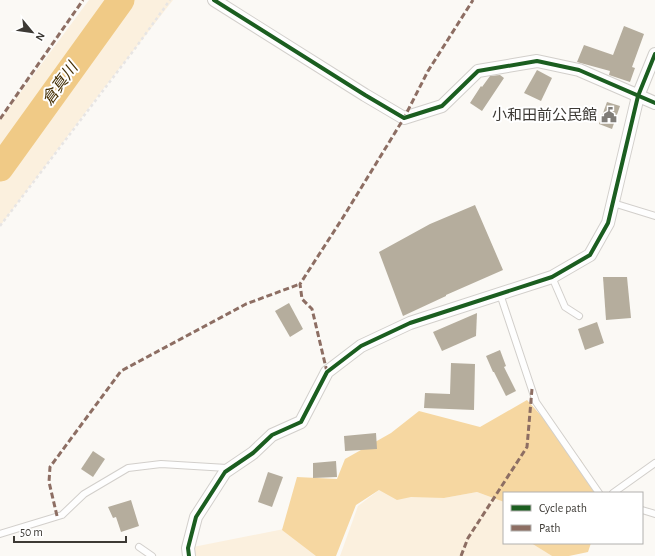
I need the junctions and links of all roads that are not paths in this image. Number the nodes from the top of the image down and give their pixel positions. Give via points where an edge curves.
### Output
1 (214, 0) edge
2 (655, 54) edge
3 (638, 96) junction
4 (655, 103) edge
5 (613, 203) junction
6 (655, 216) edge
7 (552, 277) junction
8 (500, 294) junction
9 (579, 316) dead end
10 (655, 463) edge
11 (231, 469) junction
12 (598, 492) edge
13 (614, 492) edge
14 (643, 510) edge
15 (655, 514) edge
16 (0, 534) edge
17 (139, 547) dead end
18 (152, 556) edge
19 (189, 556) edge

1 - 3 street via 404,118 442,106 478,71 538,61 579,70
2 - 3 street
3 - 4 street
3 - 5 street
5 - 6 lane
5 - 7 street via 608,223 590,255
7 - 8 street
7 - 9 lane via 565,307
8 - 11 street via 410,323 361,346 327,372 301,422 272,435
8 - 12 lane via 536,402
10 - 13 lane
11 - 16 lane via 161,464 128,468 84,494 62,515
11 - 19 street via 225,472 196,517 188,548
14 - 15 lane
17 - 18 lane

